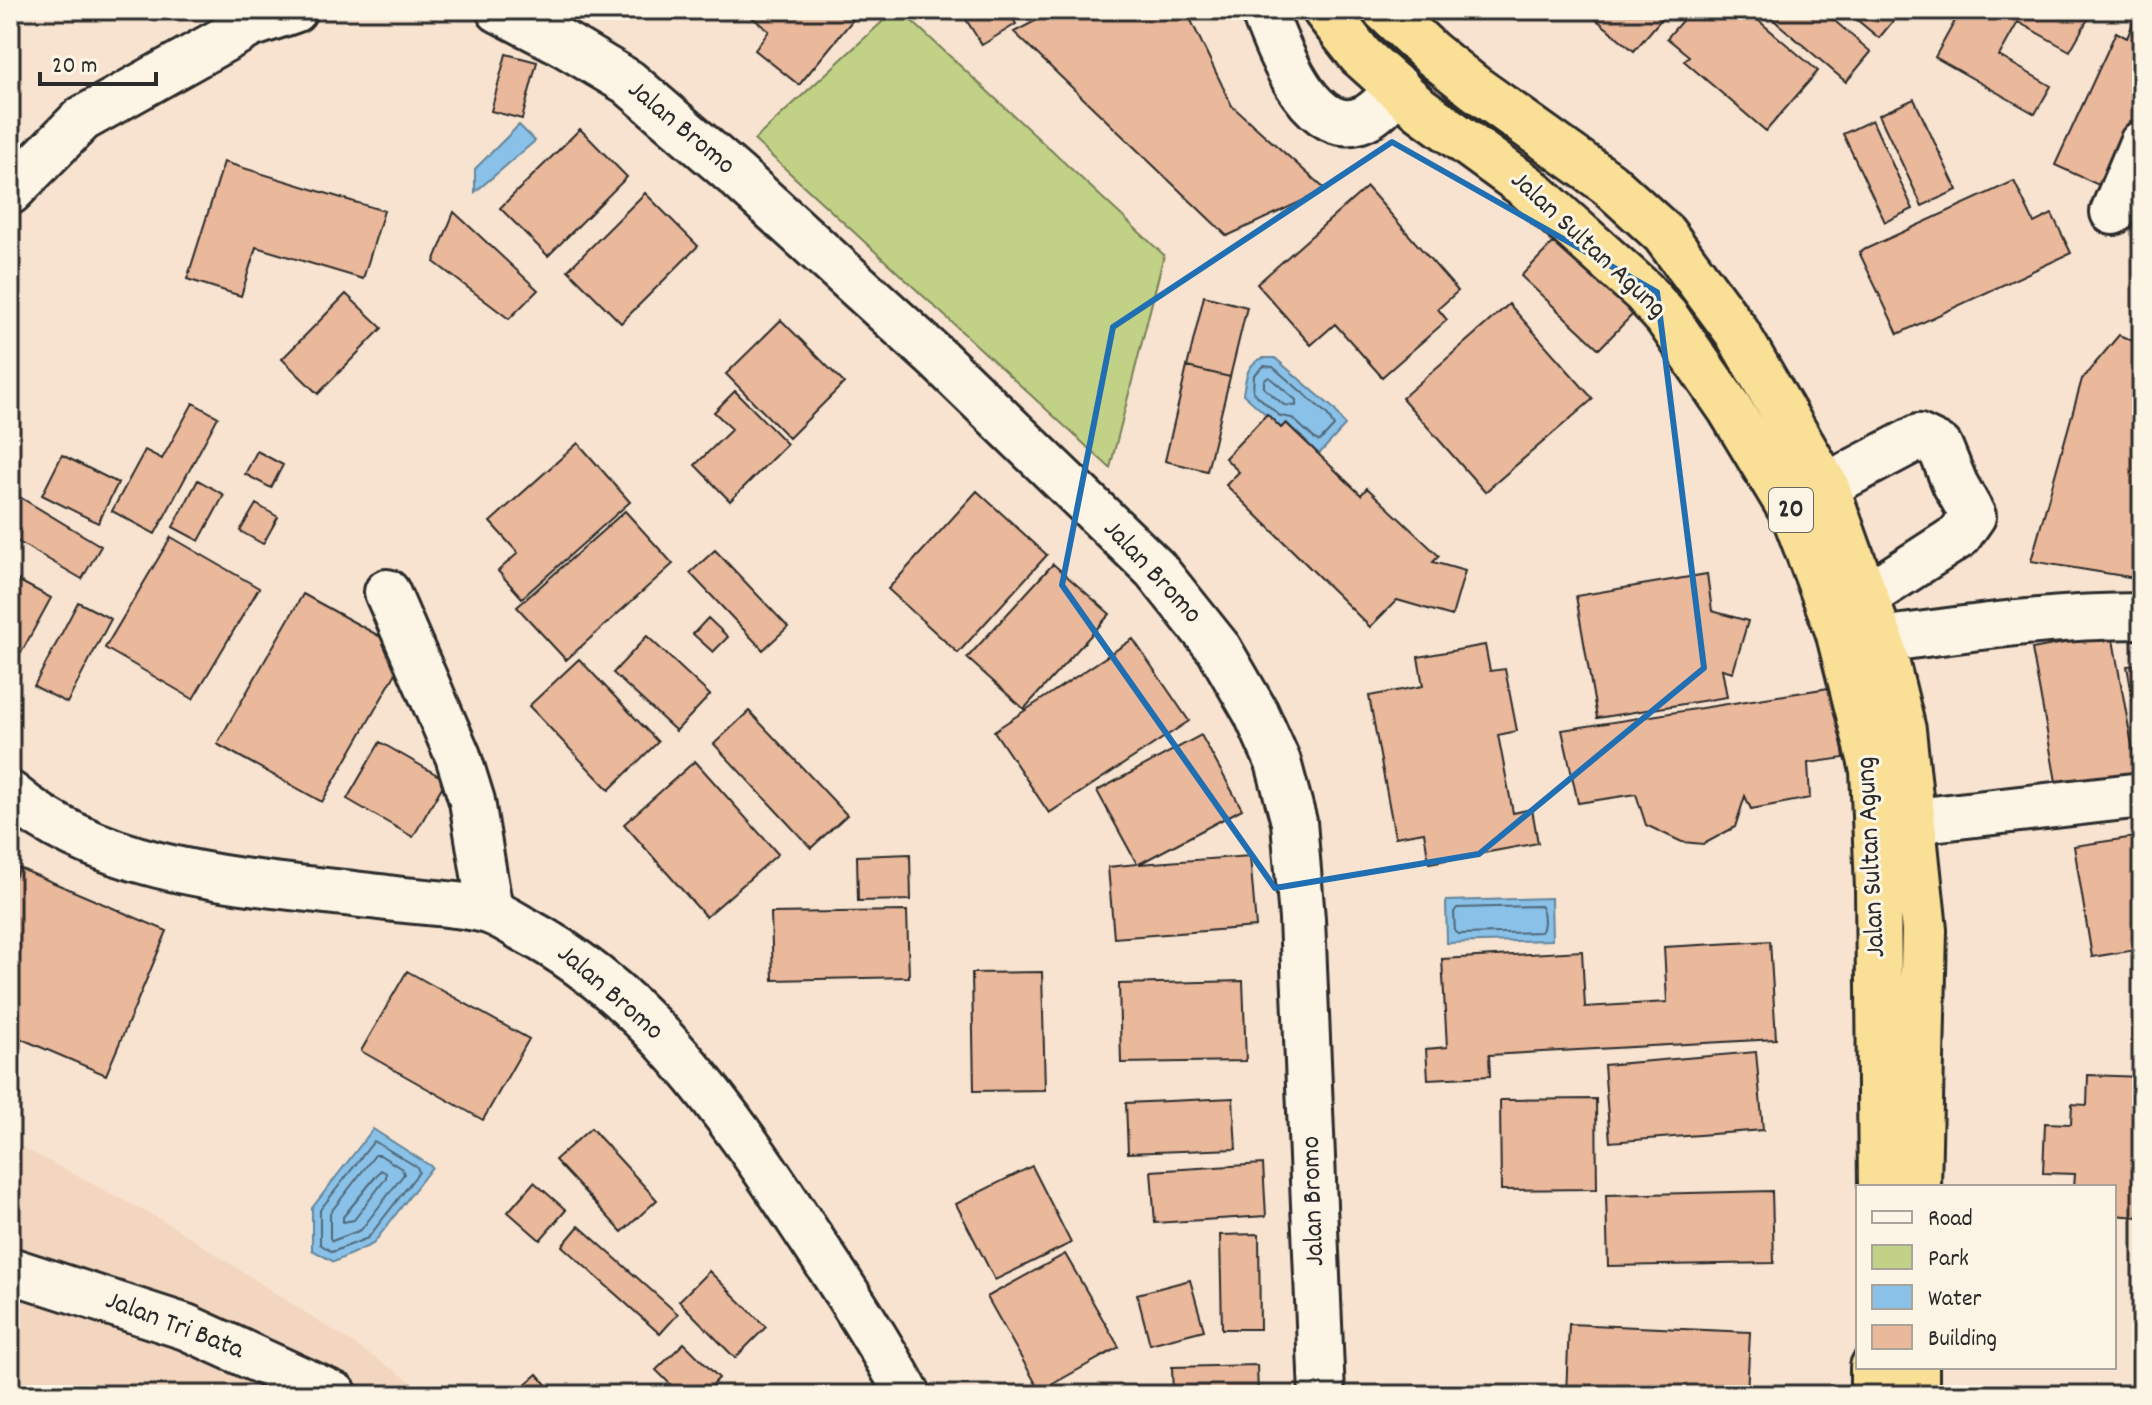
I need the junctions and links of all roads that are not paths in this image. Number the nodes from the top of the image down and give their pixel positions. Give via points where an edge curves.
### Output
1 (294, 10) edge
2 (499, 10) edge
3 (1263, 10) edge
4 (1325, 10) edge
5 (1385, 10) edge
6 (1398, 88) junction
7 (2142, 143) edge
8 (10, 192) edge
9 (2113, 212) dead end
10 (1826, 486) junction
11 (387, 592) dead end
12 (1865, 597) junction
13 (2142, 616) edge
14 (1881, 640) junction
15 (10, 794) edge
16 (2142, 795) edge
17 (1914, 821) junction
18 (490, 911) junction
19 (1881, 1185) edge
20 (1918, 1185) edge
21 (10, 1270) edge
22 (1873, 1369) edge
23 (1916, 1369) edge
24 (335, 1395) edge
25 (908, 1395) edge
26 (1322, 1395) edge
27 (1873, 1395) edge
28 (1916, 1395) edge

1 - 8 street via 250,25 82,119
2 - 26 street, Jalan Bromo via 628,82 738,177 937,358 1155,569 1219,649 1278,762 1294,822
3 - 6 street via 1295,80 1321,112 1337,120 1363,120
4 - 6 highway, Jalan Sultan Agung / 20 via 1361,56
5 - 10 highway, Jalan Sultan Agung / 20 via 1431,53 1608,183 1664,234 1736,331
6 - 19 highway, Jalan Sultan Agung / 20 via 1527,187 1643,291 1730,409 1795,517 1838,631 1873,770
7 - 9 street
10 - 12 highway, Jalan Sultan Agung / 20
10 - 12 street via 1919,437 1940,447 1973,516 1959,536
11 - 18 street via 458,756 472,801
12 - 14 highway, Jalan Sultan Agung / 20
13 - 14 street via 2084,616
14 - 17 highway, Jalan Sultan Agung / 20 via 1903,730
15 - 18 street, Jalan Bromo via 35,815 83,841 194,873
16 - 17 street
17 - 20 highway, Jalan Sultan Agung / 20 via 1924,930
18 - 25 street, Jalan Bromo via 558,947 609,986 670,1047 767,1171 875,1335
21 - 24 street, Jalan Tri Bata via 186,1327
22 - 27 highway
23 - 28 highway

